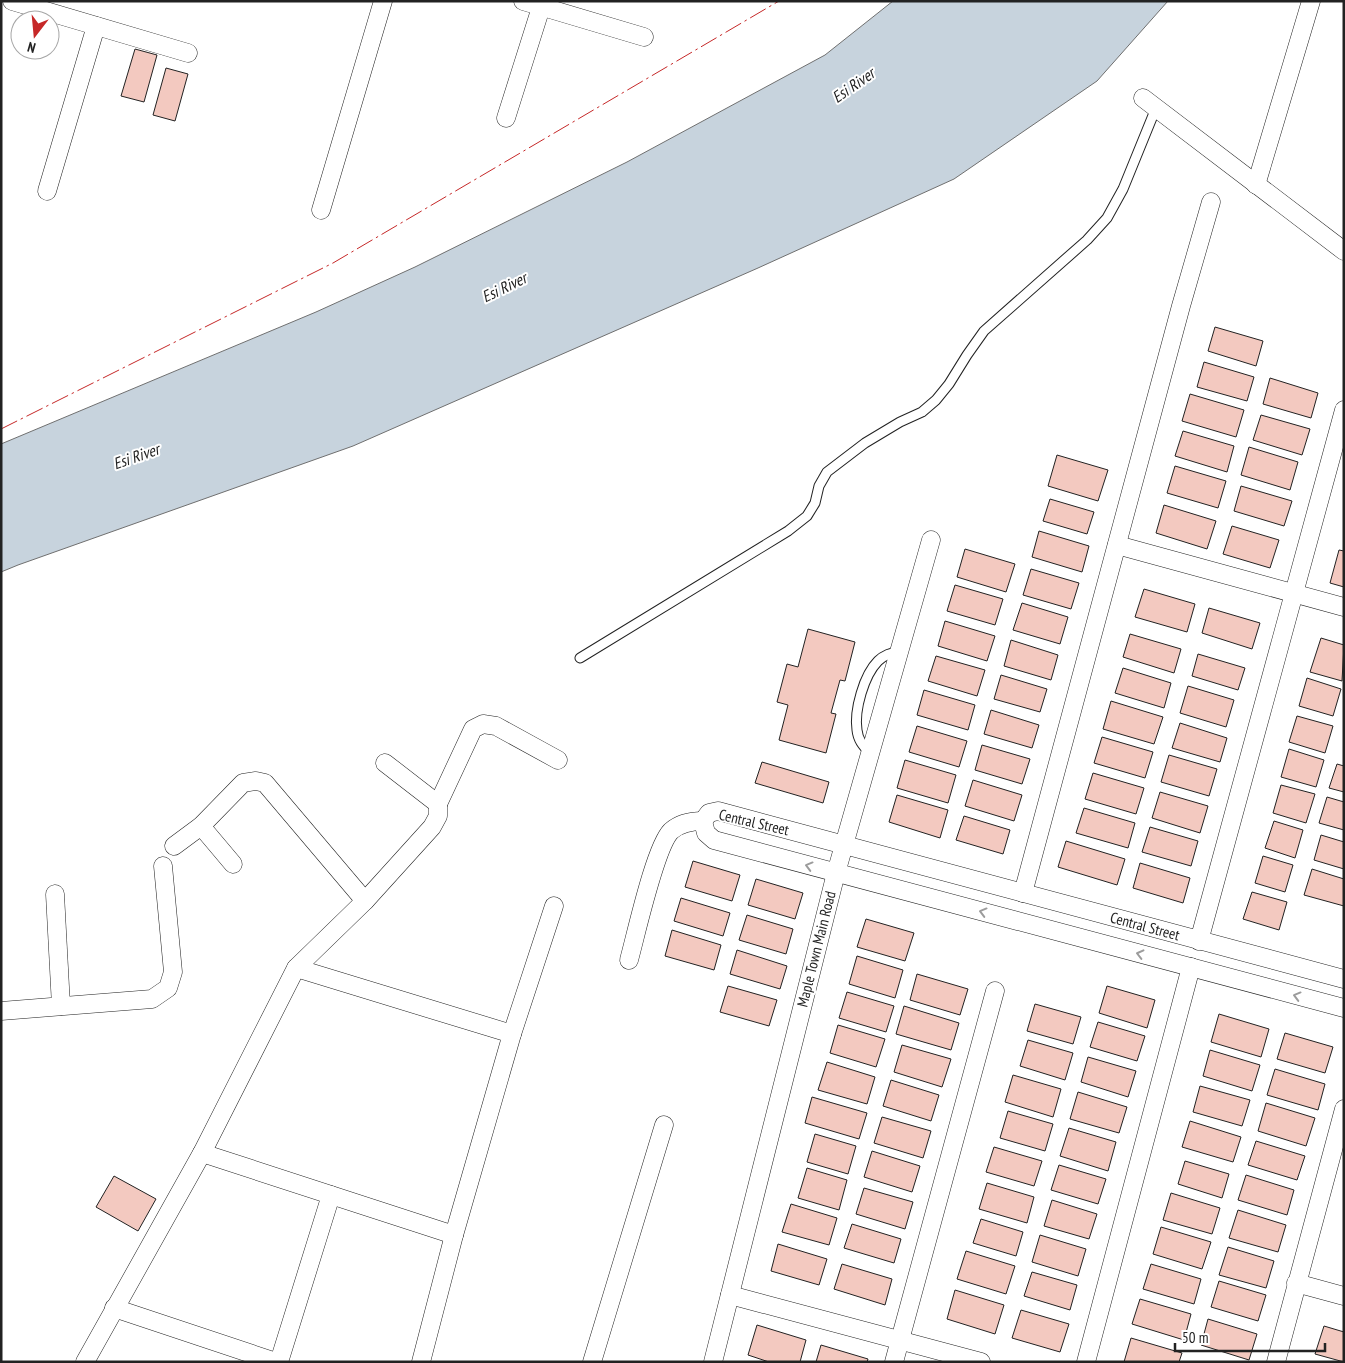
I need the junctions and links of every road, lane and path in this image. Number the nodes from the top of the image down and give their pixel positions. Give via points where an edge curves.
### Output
1 (12, 1) edge
2 (383, 1) edge
3 (524, 1) edge
4 (1311, 1) edge
5 (542, 4) edge
6 (96, 26) junction
7 (644, 36) dead end
8 (188, 54) dead end
9 (1150, 103) joint
10 (506, 118) dead end
11 (1256, 185) junction
12 (47, 191) dead end
13 (1211, 202) dead end
14 (321, 210) dead end
15 (1344, 251) edge
16 (1344, 410) edge
17 (931, 540) dead end
18 (1117, 545) junction
19 (1294, 593) junction
20 (1344, 607) edge
21 (899, 650) junction
22 (580, 658) dead end
23 (870, 753) junction
24 (558, 760) dead end
25 (385, 763) dead end
26 (438, 804) junction
27 (703, 821) junction
28 (202, 826) junction
29 (844, 845) junction
30 (174, 846) dead end
31 (233, 864) dead end
32 (163, 866) dead end
33 (836, 873) junction
34 (1024, 893) junction
35 (55, 894) dead end
36 (365, 901) junction
37 (554, 906) dead end
38 (1122, 920) junction
39 (1199, 941) junction
40 (1114, 948) junction
41 (629, 960) dead end
42 (1280, 962) junction
43 (1191, 967) junction
44 (296, 968) junction
45 (1344, 979) edge
46 (1273, 989) junction
47 (995, 991) dead end
48 (61, 1006) junction
49 (1344, 1008) edge
50 (1, 1011) edge
51 (512, 1034) junction
52 (1344, 1109) edge
53 (664, 1125) dead end
54 (202, 1154) junction
55 (331, 1196) junction
56 (454, 1235) junction
57 (1296, 1283) junction
58 (730, 1295) junction
59 (1344, 1296) edge
60 (114, 1308) junction
61 (900, 1340) junction
62 (85, 1362) edge
63 (277, 1362) edge
64 (421, 1362) edge
65 (592, 1362) edge
66 (713, 1362) edge
67 (894, 1362) edge
68 (981, 1362) edge
69 (1086, 1362) edge
70 (1276, 1362) edge

1 - 6 street
2 - 14 street
3 - 5 street
4 - 11 street
5 - 7 street
5 - 10 street
6 - 8 street
6 - 12 street
9 - 11 street
9 - 22 lane via 1123,189 1107,218 1087,240 984,331 936,400 922,412 865,443 827,472 807,516 788,531
11 - 15 street
13 - 18 street
16 - 19 street
17 - 21 street, Maple Town Main Road
18 - 19 street
18 - 34 street
19 - 20 street
19 - 39 street
21 - 23 street, Maple Town Main Road
21 - 23 lane via 878,661 862,691 857,730 860,743
23 - 29 street, Maple Town Main Road
24 - 26 street via 496,726 483,724 473,729
25 - 26 street
26 - 36 street via 438,816 432,827
27 - 29 street, Central Street via 709,813 718,811
33 -> 27 street, Central Street via 714,840 706,833
27 - 41 street via 688,821 671,831 659,851
28 - 30 street
28 - 31 street
28 - 36 street via 242,784 265,783
29 - 33 street, Maple Town Main Road
29 - 34 street, Central Street
32 - 48 street via 173,972 168,988 152,999
40 -> 33 street, Central Street
33 - 58 street, Maple Town Main Road
34 - 38 street, Central Street
35 - 48 street
36 - 44 street
37 - 51 street
38 - 39 street, Central Street
38 - 40 street
39 - 42 street, Central Street
43 -> 40 street, Central Street
42 - 45 street, Central Street
42 - 46 street
43 - 46 street, Central Street
43 - 69 street
44 - 51 street
44 - 54 street
49 -> 46 street, Central Street
47 - 61 street
48 - 50 street
51 - 56 street
52 - 57 street
53 - 65 street
54 - 55 street
54 - 60 street
55 - 56 street
55 - 63 street
56 - 64 street
57 - 59 street
57 - 70 street
58 - 61 street
58 - 66 street, Maple Town Main Road
60 - 62 street
60 - 63 street
61 - 67 street
61 - 68 street

